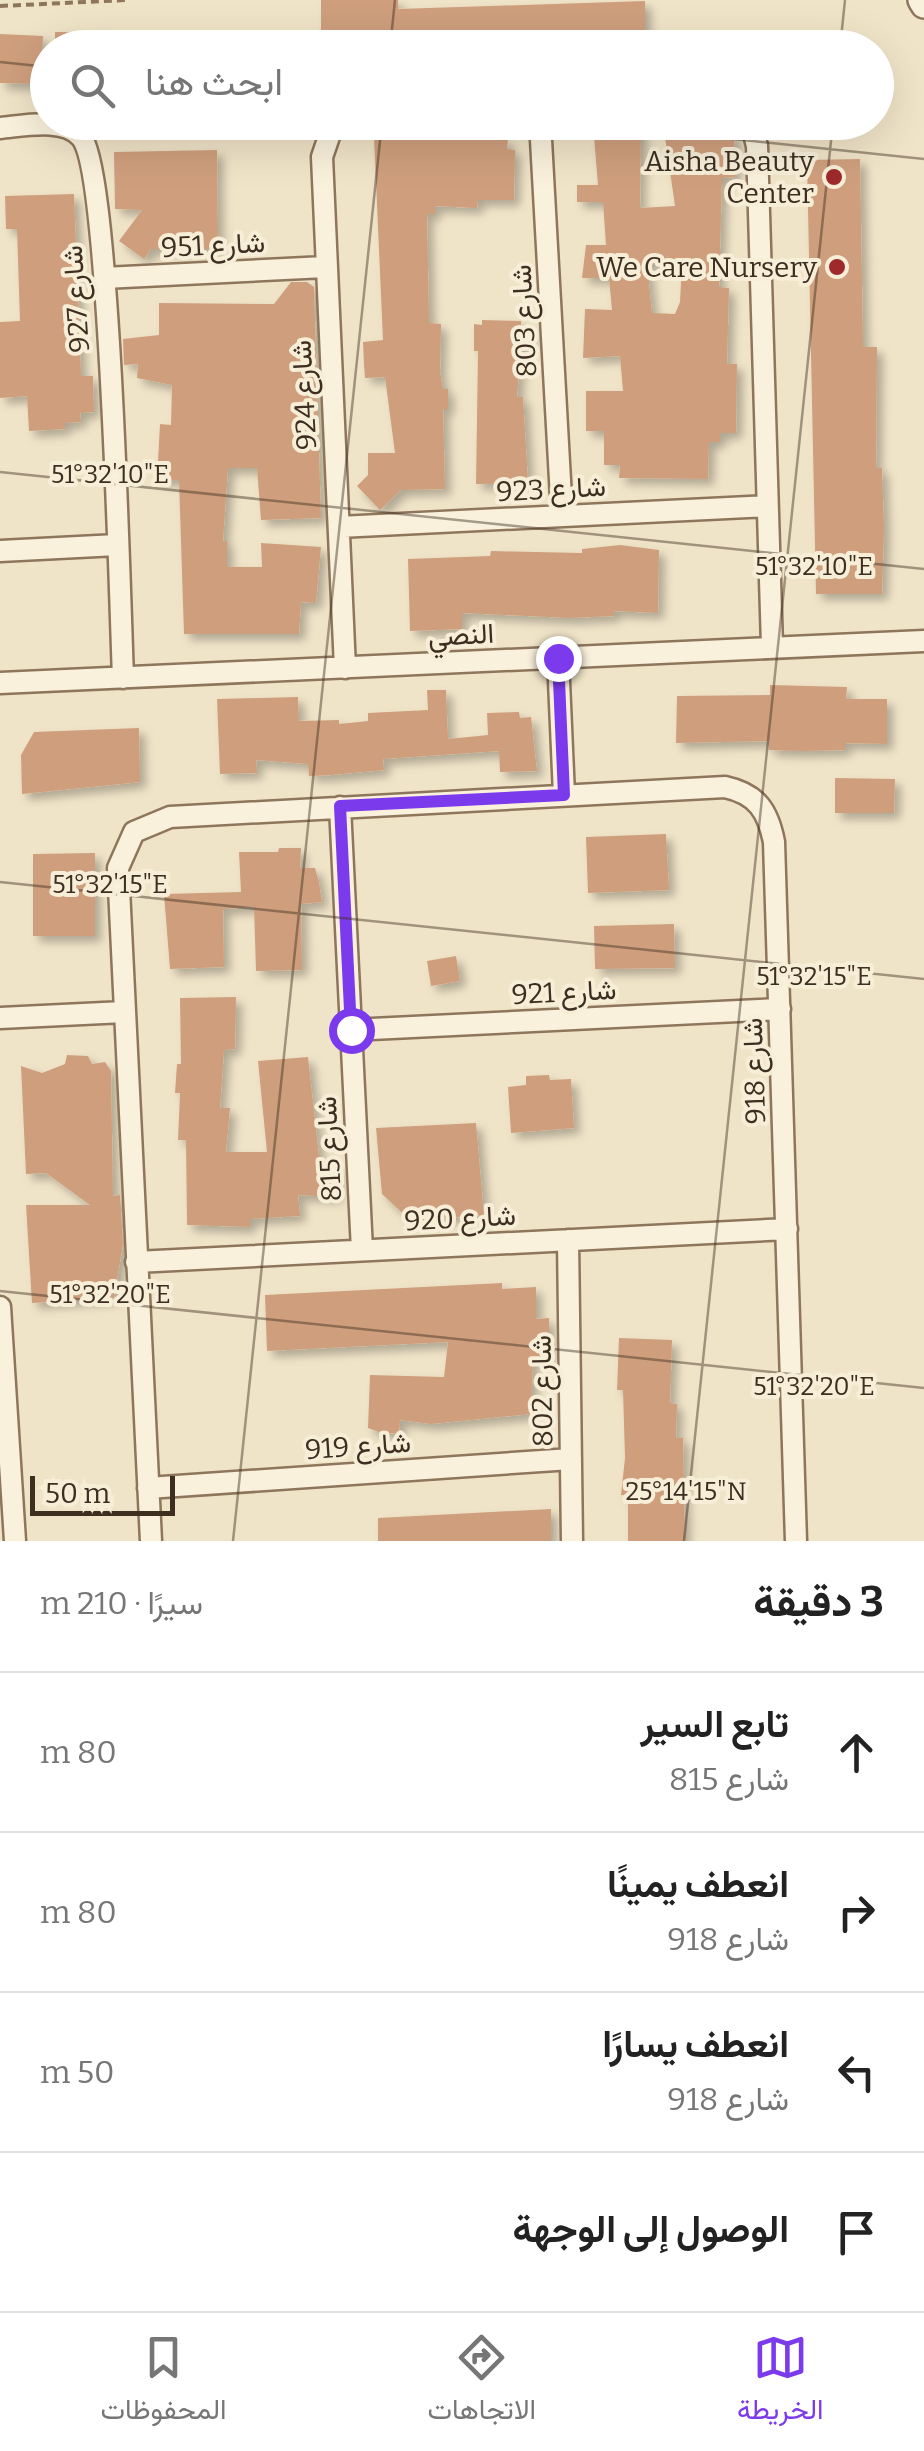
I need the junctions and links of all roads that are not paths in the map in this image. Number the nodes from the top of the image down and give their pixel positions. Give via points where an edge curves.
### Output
1 (30, 127) edge
2 (0, 128) edge
3 (83, 140) edge
4 (328, 140) edge
5 (541, 140) edge
6 (756, 140) edge
7 (326, 267) junction
8 (104, 278) junction
9 (767, 506) junction
10 (562, 516) junction
11 (339, 527) junction
12 (117, 545) junction
13 (0, 552) edge
14 (924, 641) edge
15 (772, 646) junction
16 (558, 658) junction
17 (345, 668) junction
18 (123, 678) junction
19 (0, 684) edge
20 (564, 795) junction
21 (340, 806) junction
22 (780, 1009) junction
23 (124, 1012) junction
24 (0, 1018) edge
25 (351, 1030) junction
26 (787, 1229) junction
27 (568, 1240) junction
28 (362, 1250) junction
29 (136, 1262) junction
30 (0, 1307) edge
31 (4, 1454) edge
32 (571, 1459) junction
33 (148, 1488) junction
34 (15, 1541) edge
35 (152, 1541) edge
36 (572, 1541) edge
37 (796, 1541) edge

1 - 2 street, شارع 927
3 - 8 street, شارع 927 via 93,160
4 - 7 street, شارع 924 via 322,158
5 - 10 street, شارع 803
6 - 9 street
7 - 8 street, شارع 951
7 - 11 street, شارع 924
8 - 12 street, شارع 927
9 - 10 street, شارع 923
9 - 15 street
10 - 11 street, شارع 923
11 - 17 street, شارع 924
12 - 13 street
12 - 18 street, شارع 927
14 - 15 street, النصي
15 - 16 street, النصي
16 - 17 street, النصي
16 - 20 street
17 - 18 street, النصي
18 - 19 street, النصي
20 - 21 street, شارع 918
20 - 22 street, شارع 918 via 726,787 754,798 774,842
21 - 23 street, شارع 918 via 170,817 134,832 118,868
21 - 25 street, شارع 815
22 - 25 street, شارع 921
22 - 26 street, شارع 918
23 - 24 street
23 - 29 street, شارع 918
25 - 28 street, شارع 815
26 - 27 street, شارع 920
26 - 37 street, شارع 918
27 - 28 street, شارع 920
27 - 32 street, شارع 802
28 - 29 street, شارع 920
29 - 33 street, شارع 918
30 - 31 street
31 - 34 street
32 - 33 street, شارع 919
32 - 36 street, شارع 802
33 - 35 street, شارع 918

